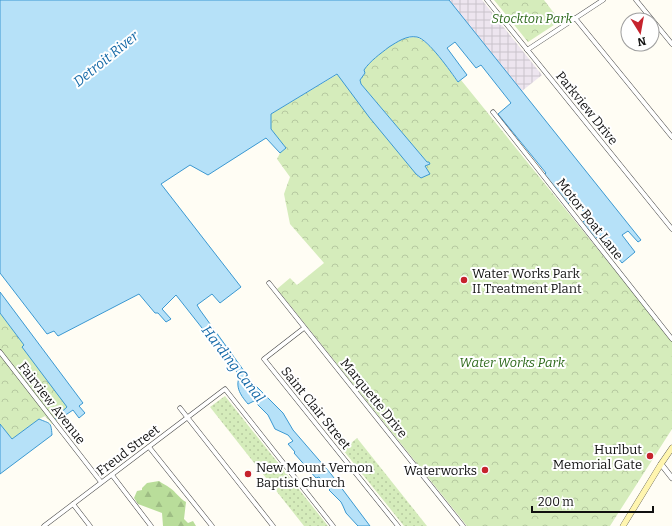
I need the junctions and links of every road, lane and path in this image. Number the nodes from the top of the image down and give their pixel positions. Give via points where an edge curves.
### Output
1 (487, 0) edge
2 (602, 0) edge
3 (636, 0) edge
4 (575, 18) junction
5 (672, 44) edge
6 (527, 50) junction
7 (492, 112) dead end
8 (672, 137) edge
9 (672, 229) edge
10 (269, 283) dead end
11 (304, 328) junction
12 (672, 339) edge
13 (0, 352) edge
14 (180, 408) dead end
15 (187, 418) junction
16 (149, 447) junction
17 (672, 448) edge
18 (661, 464) junction
19 (112, 475) junction
20 (672, 478) edge
21 (102, 482) junction
22 (73, 504) junction
23 (625, 525) edge
24 (44, 526) edge
25 (90, 526) edge
26 (151, 526) edge
27 (212, 526) edge
28 (273, 526) edge
29 (333, 526) edge
30 (398, 526) edge
31 (463, 526) edge

1 - 6 street, Parkview Drive
2 - 4 street
3 - 5 street
4 - 6 street
4 - 8 street
6 - 9 street, Parkview Drive
7 - 12 street, Motor Boat Lane
10 - 11 street, Marquette Drive
11 - 30 street, Saint Clair Street via 264,359
11 - 31 street, Marquette Drive
13 - 21 street, Fairview Avenue
14 - 15 street
15 - 16 street, Freud Street
15 - 28 street
15 - 29 street, Freud Street via 225,389
16 - 19 street, Freud Street
16 - 27 street
17 - 18 main road
18 - 20 street
18 - 23 main road
19 - 21 street, Freud Street
19 - 26 street
21 - 22 street, Freud Street
22 - 24 street, Freud Street
22 - 25 street

